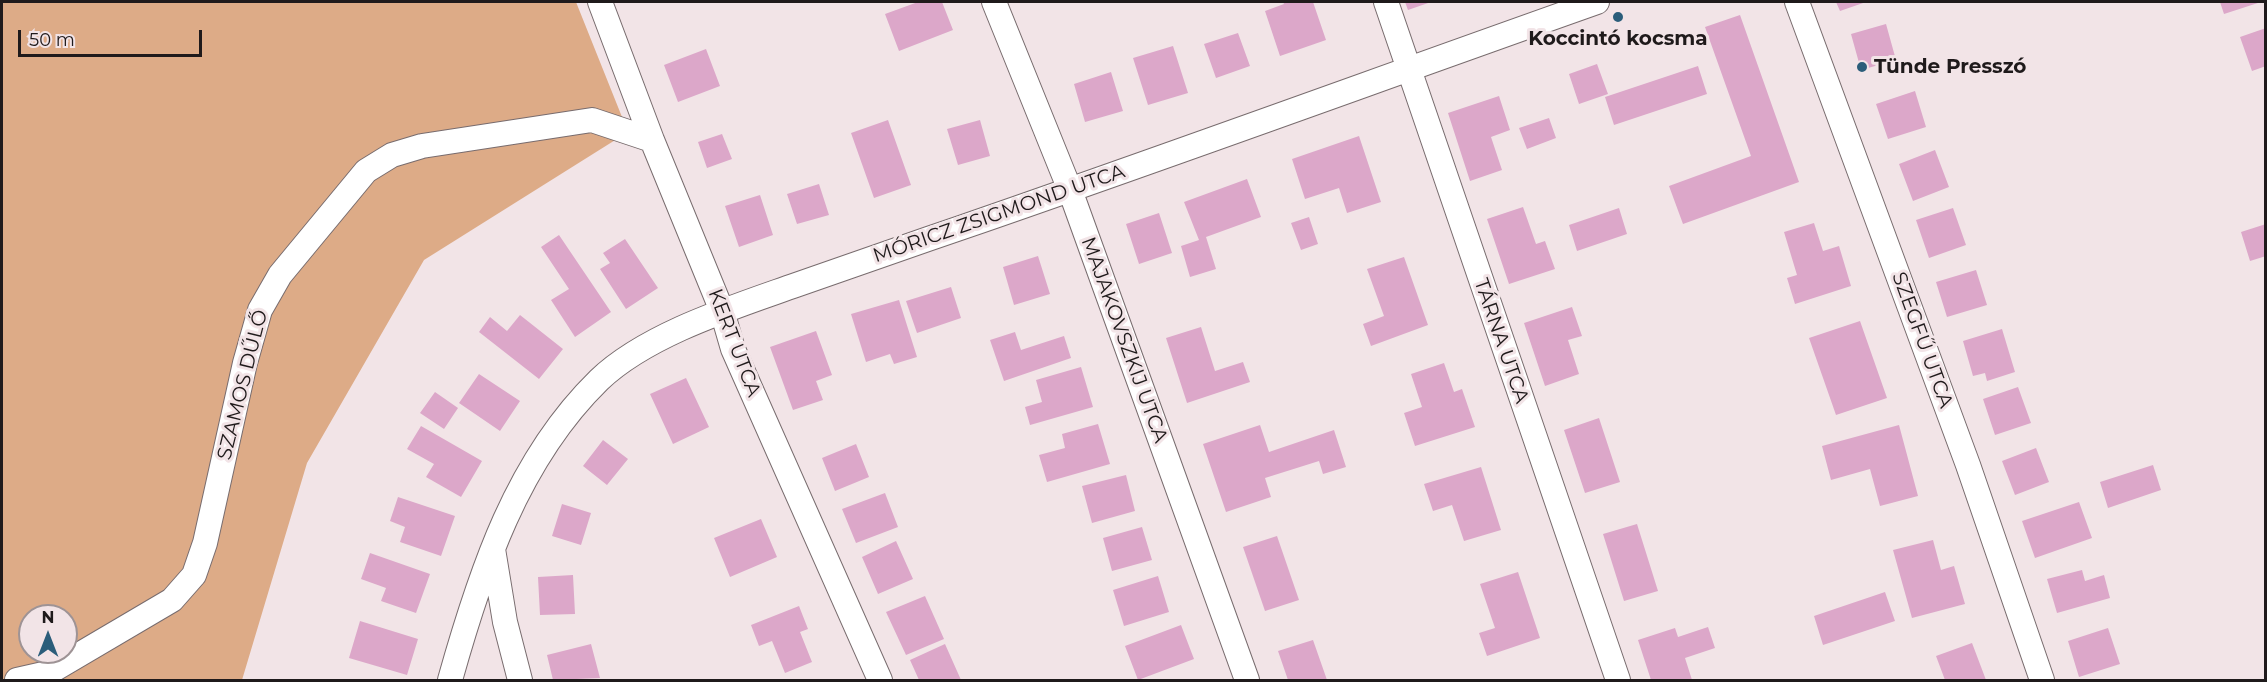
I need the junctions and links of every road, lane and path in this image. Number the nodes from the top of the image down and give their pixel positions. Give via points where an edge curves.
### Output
1 (600, 2) edge
2 (994, 2) edge
3 (1386, 2) edge
4 (1597, 2) edge
5 (1797, 2) edge
6 (1410, 69) junction
7 (652, 140) junction
8 (1070, 190) junction
9 (722, 311) junction
10 (493, 547) junction
11 (16, 681) edge
12 (450, 681) edge
13 (520, 681) edge
14 (880, 681) edge
15 (1247, 681) edge
16 (1618, 681) edge
17 (2042, 681) edge

1 - 7 street, KERT UTCA
2 - 8 street, MAJAKOVSZKIJ UTCA
3 - 6 street, TÁRNA UTCA
4 - 6 street, MÓRICZ ZSIGMOND UTCA
5 - 17 street, SZEGFŰ UTCA via 1968,465
6 - 8 street, MÓRICZ ZSIGMOND UTCA
6 - 16 street, TÁRNA UTCA
7 - 9 street, KERT UTCA
7 - 11 street, SZAMOS DŰLŐ via 592,120 422,146 392,155 366,171 280,275 260,310 194,575 172,600 48,673
8 - 9 street, MÓRICZ ZSIGMOND UTCA
8 - 15 street, MAJAKOVSZKIJ UTCA
9 - 10 street, MÓRICZ ZSIGMOND UTCA via 638,351 601,378 567,415 525,477
9 - 14 street, KERT UTCA via 733,349
10 - 12 street, MÓRICZ ZSIGMOND UTCA via 469,611
10 - 13 street via 505,622

